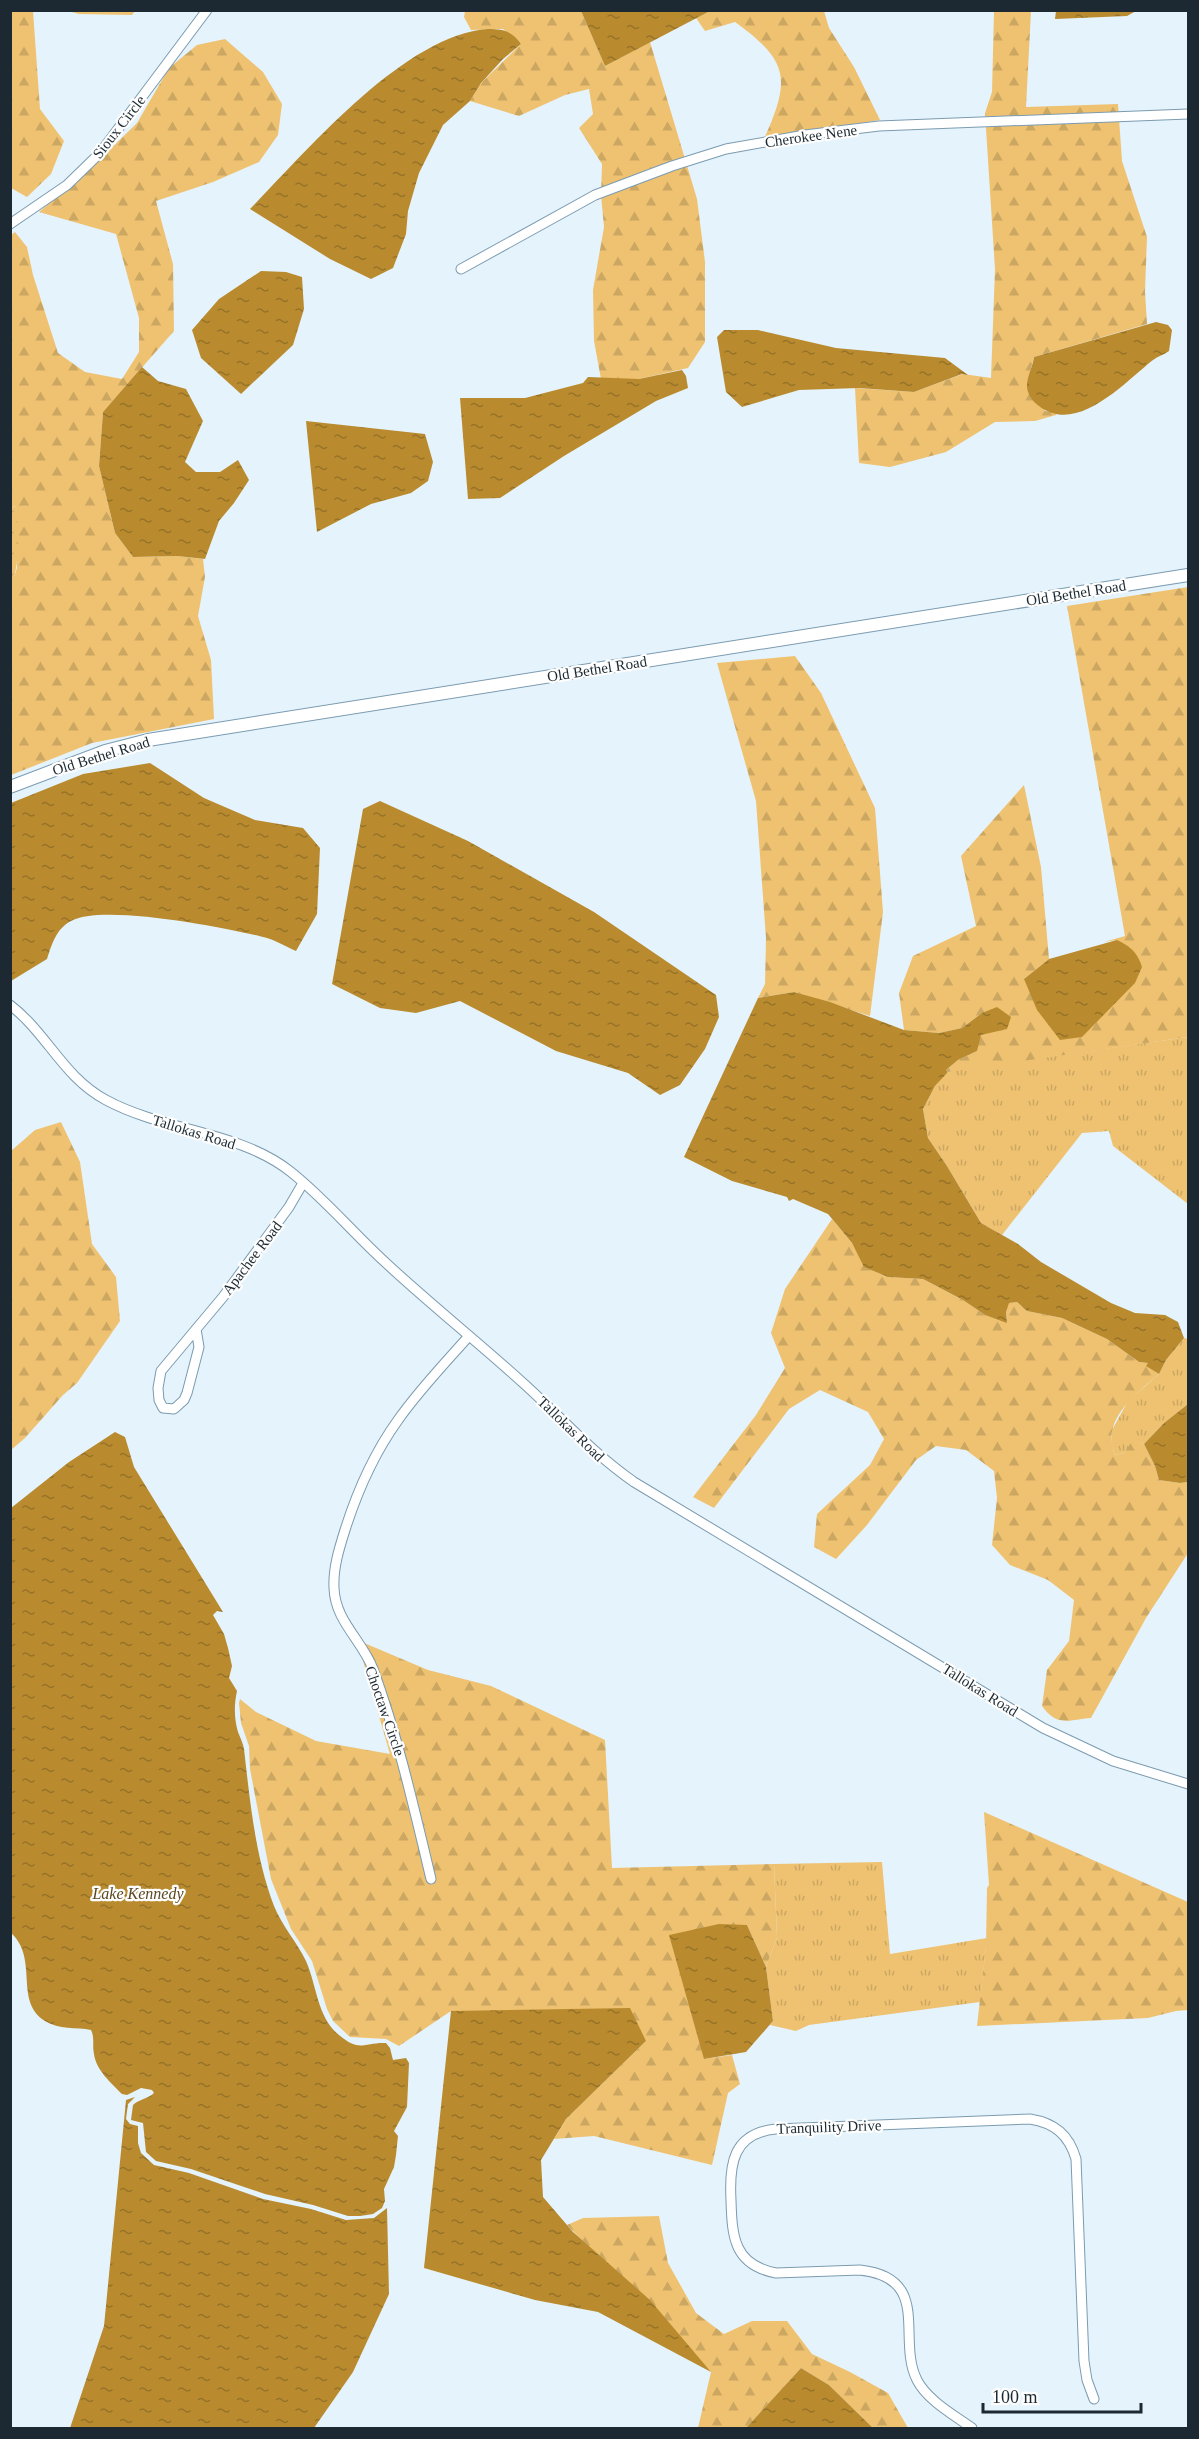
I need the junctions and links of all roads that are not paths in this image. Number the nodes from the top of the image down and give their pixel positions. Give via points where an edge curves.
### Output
1 (207, 10) edge
2 (1188, 114) edge
3 (10, 224) edge
4 (461, 269) dead end
5 (1188, 575) edge
6 (10, 787) edge
7 (10, 1005) edge
8 (303, 1183) junction
9 (196, 1329) junction
10 (469, 1336) junction
11 (1188, 1784) edge
12 (431, 1879) dead end
13 (1094, 2399) dead end
14 (972, 2428) edge

1 - 3 street, Sioux Circle via 100,153 67,185
2 - 4 street, Cherokee Nene via 879,126 726,149 595,195
5 - 6 street, Old Bethel Road via 148,740
7 - 8 street, Tallokas Road via 67,1070 94,1093 136,1114 257,1152
8 - 9 street, Apachee Road via 290,1207
8 - 10 street, Tallokas Road
9 - 9 street, Apachee Road via 199,1347 184,1400 174,1409 164,1408 158,1388 161,1371
10 - 11 street, Tallokas Road via 600,1457 634,1482 1064,1739 1144,1772
10 - 12 street, Choctaw Circle via 387,1437 348,1520 334,1575 335,1603 372,1665 394,1730
13 - 14 street, Tranquility Drive via 1084,2361 1076,2159 1061,2131 1030,2120 776,2129 748,2139 735,2154 730,2175 732,2231 739,2250 765,2271 860,2270 891,2280 909,2310 915,2377 926,2393

